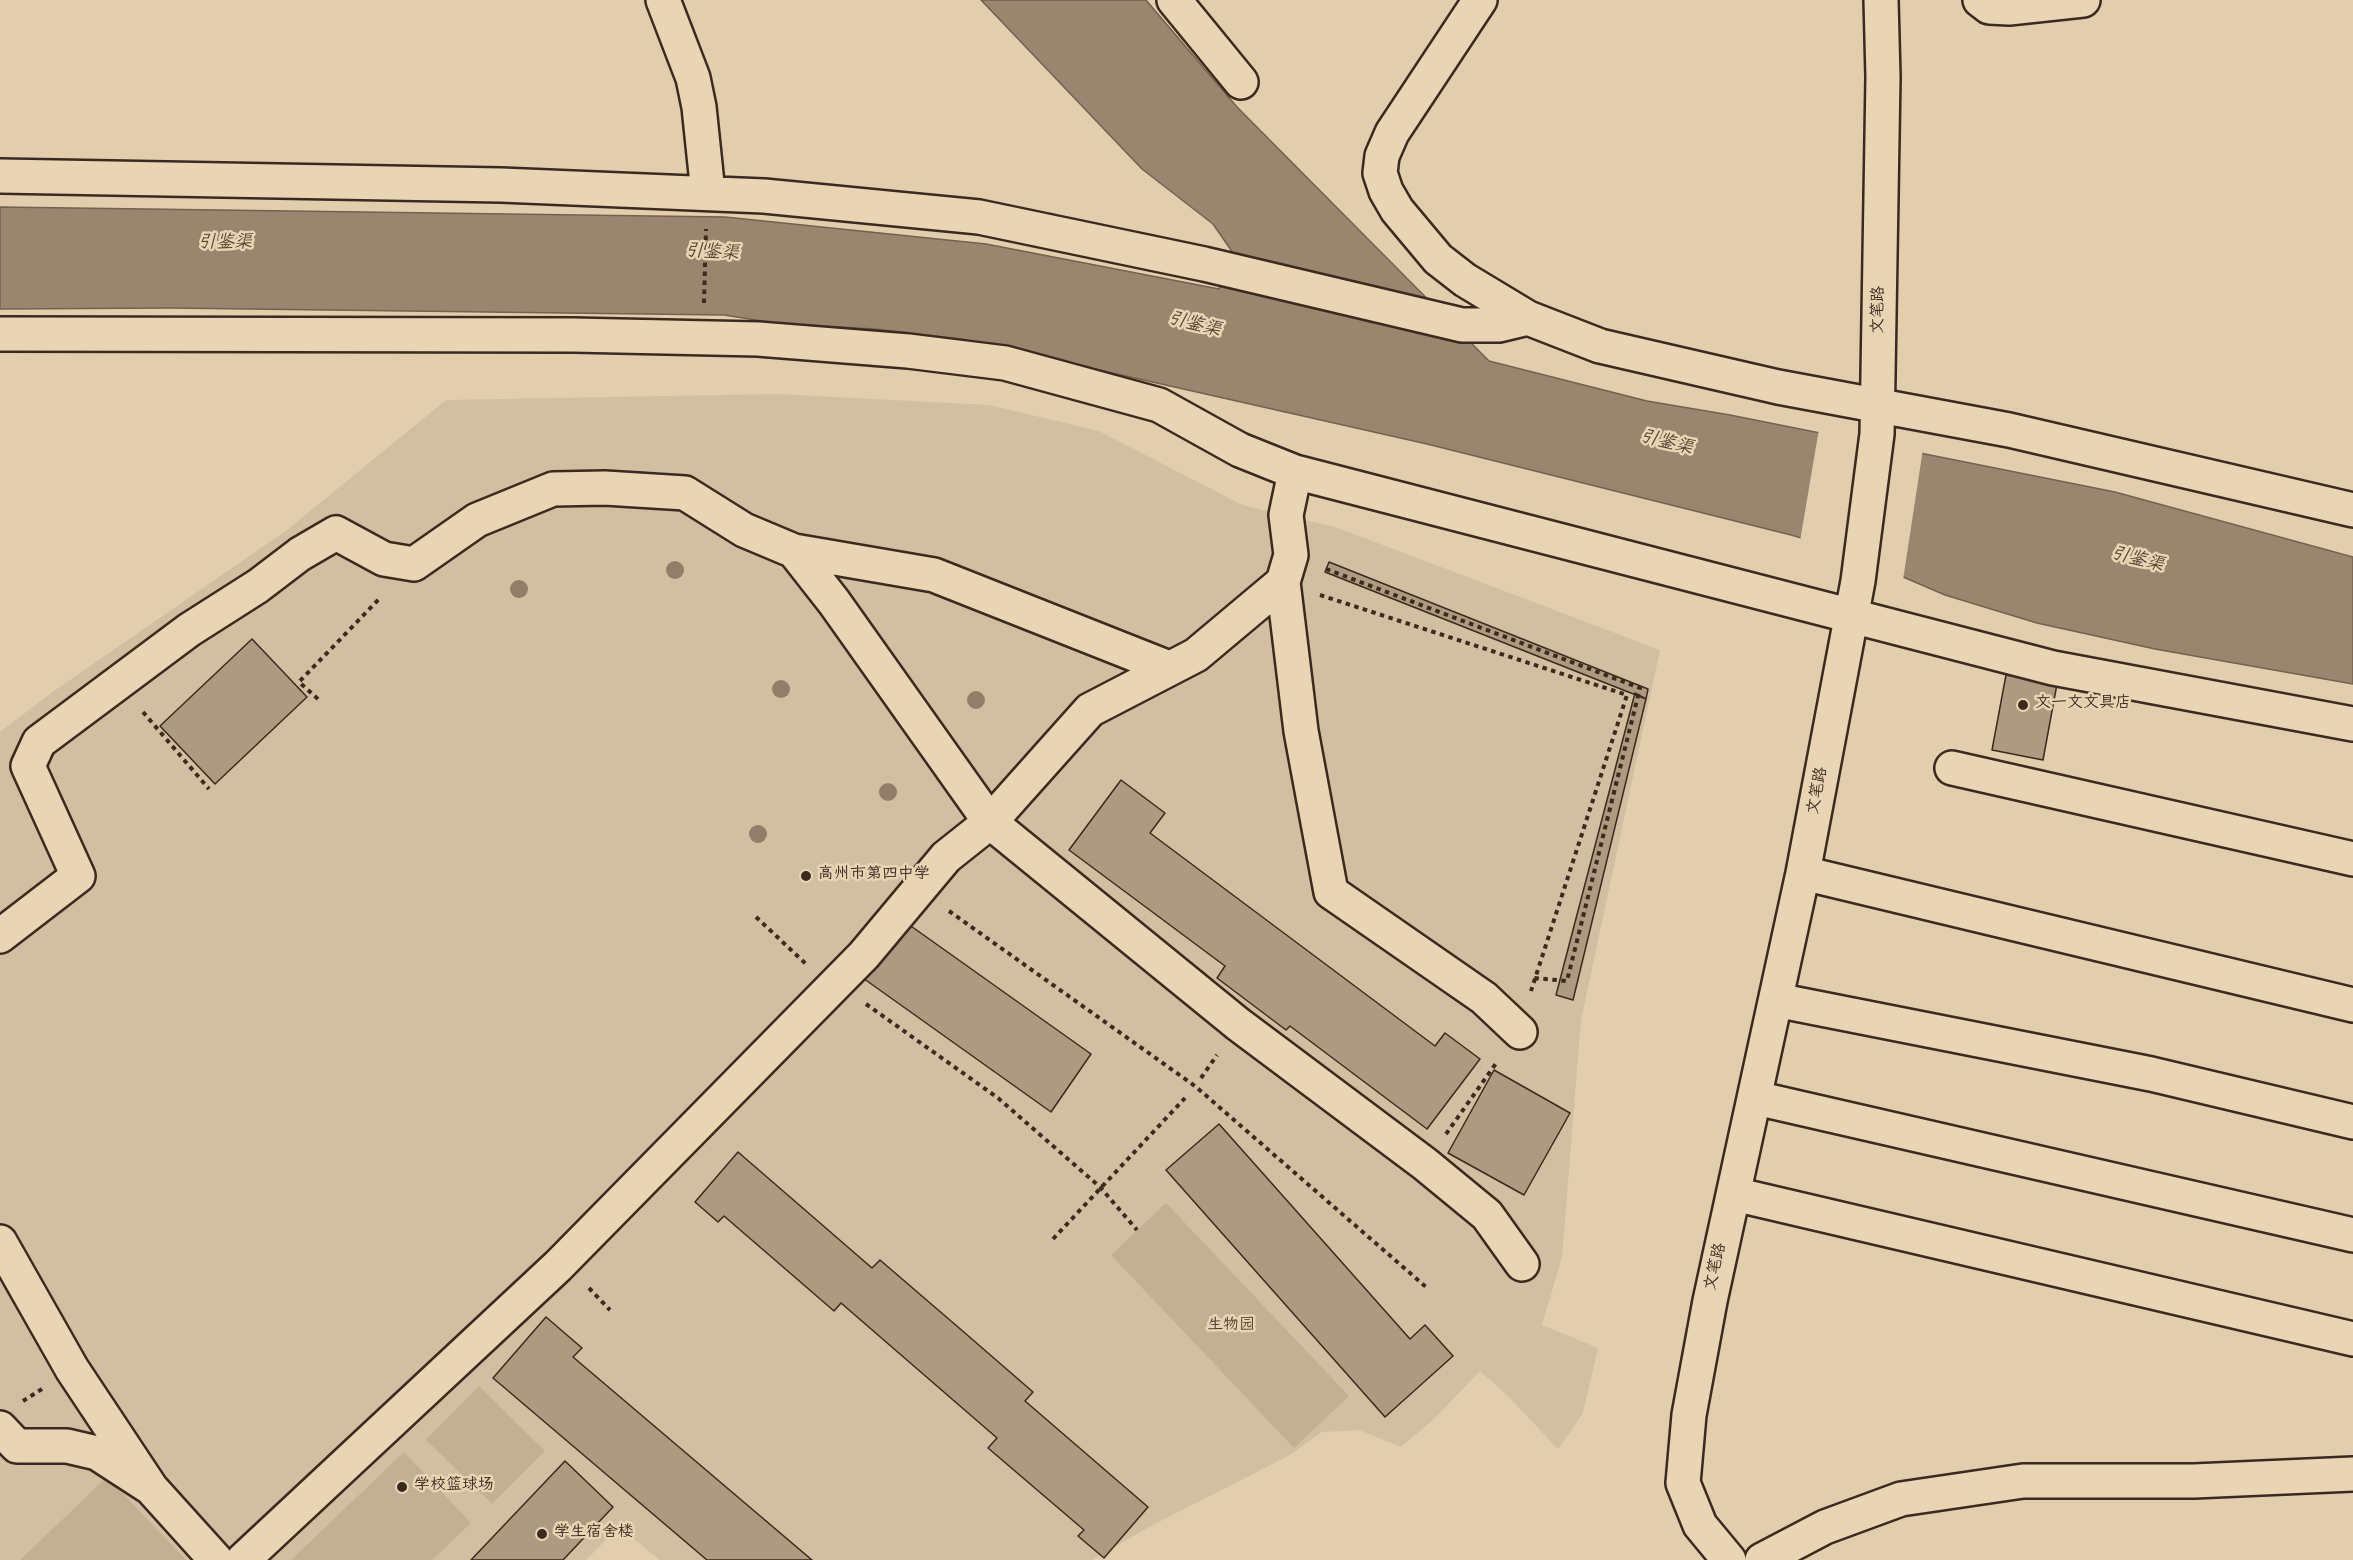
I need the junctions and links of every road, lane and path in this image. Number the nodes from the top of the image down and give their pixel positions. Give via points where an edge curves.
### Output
1 (663, 0) edge
2 (1174, 0) edge
3 (1480, 0) edge
4 (1881, 0) edge
5 (1980, 0) edge
6 (2083, 0) edge
7 (1241, 82) dead end
8 (0, 176) edge
9 (707, 208) junction
10 (704, 305) dead end
11 (1528, 318) junction
12 (0, 334) edge
13 (1877, 421) junction
14 (1295, 472) junction
15 (2353, 510) edge
16 (794, 551) junction
17 (414, 564) junction
18 (1286, 570) junction
19 (1852, 615) junction
20 (1169, 668) junction
21 (118, 681) junction
22 (318, 699) dead end
23 (2353, 724) edge
24 (1952, 768) dead end
25 (209, 789) dead end
26 (990, 822) junction
27 (2353, 858) edge
28 (1803, 873) junction
29 (944, 908) dead end
30 (756, 917) dead end
31 (0, 936) edge
32 (1534, 978) junction
33 (832, 988) junction
34 (1776, 1000) junction
35 (2353, 1005) edge
36 (1520, 1032) joint
37 (1494, 1064) dead end
38 (1185, 1098) dead end
39 (1756, 1098) junction
40 (2353, 1122) edge
41 (1425, 1164) junction
42 (1100, 1187) junction
43 (1734, 1194) junction
44 (1137, 1230) dead end
45 (2353, 1235) edge
46 (1053, 1239) dead end
47 (0, 1242) edge
48 (1522, 1263) dead end
49 (583, 1280) dead end
50 (1426, 1287) dead end
51 (610, 1310) dead end
52 (2353, 1339) edge
53 (72, 1369) junction
54 (9, 1416) edge
55 (2353, 1474) edge
56 (151, 1488) junction
57 (216, 1560) edge
58 (243, 1560) edge
59 (1729, 1560) edge
60 (1762, 1560) edge

1 - 9 street via 693,78
2 - 7 street
3 - 11 street via 1392,133 1382,156 1380,174 1397,210 1438,259
4 - 13 street, 文笔路
5 - 6 street via 1989,7 2009,8
8 - 9 street via 501,185
9 - 10 path
9 - 11 street via 764,196 979,217 1204,264 1462,325 1499,325
11 - 13 street via 1600,346 1778,387
12 - 14 street via 573,335 758,339 908,351 1005,363 1159,405 1240,450
13 - 15 street via 2009,430
13 - 19 street, 文笔路
14 - 18 street via 1286,515
14 - 19 street
16 - 17 street via 744,530 685,493 553,489 477,520
16 - 20 street via 934,575
16 - 26 street
17 - 21 street via 384,559 336,533
17 - 22 path via 299,682
18 - 20 street via 1196,655
18 - 32 path via 1627,695
18 - 32 path via 1338,572 1640,688 1567,981
18 - 36 street via 1301,732 1331,892 1484,998
19 - 23 street via 2053,668
19 - 28 street, 文笔路
20 - 26 street via 1090,710
21 - 25 path
21 - 31 street via 39,742 28,766 78,876
24 - 27 street
26 - 33 street via 946,857
26 - 41 street via 1238,1024
28 - 34 street, 文笔路
28 - 35 street
29 - 50 path via 1195,1086
30 - 33 path
32 - 36 path
33 - 42 path via 872,1007 998,1098
33 - 58 street via 558,1266
34 - 39 street, 文笔路
34 - 40 street via 2151,1074
37 - 41 path
38 - 42 path
39 - 43 street, 文笔路
39 - 45 street
41 - 48 street via 1487,1215
42 - 44 path
42 - 46 path
43 - 52 street
43 - 59 street, 文笔路 via 1707,1312 1689,1415 1683,1483 1700,1525
47 - 53 street
49 - 51 path
53 - 54 path
53 - 56 street
54 - 56 street via 17,1446 67,1446 97,1453
55 - 60 street via 2194,1481 2023,1481 1912,1497 1825,1527
56 - 57 street

